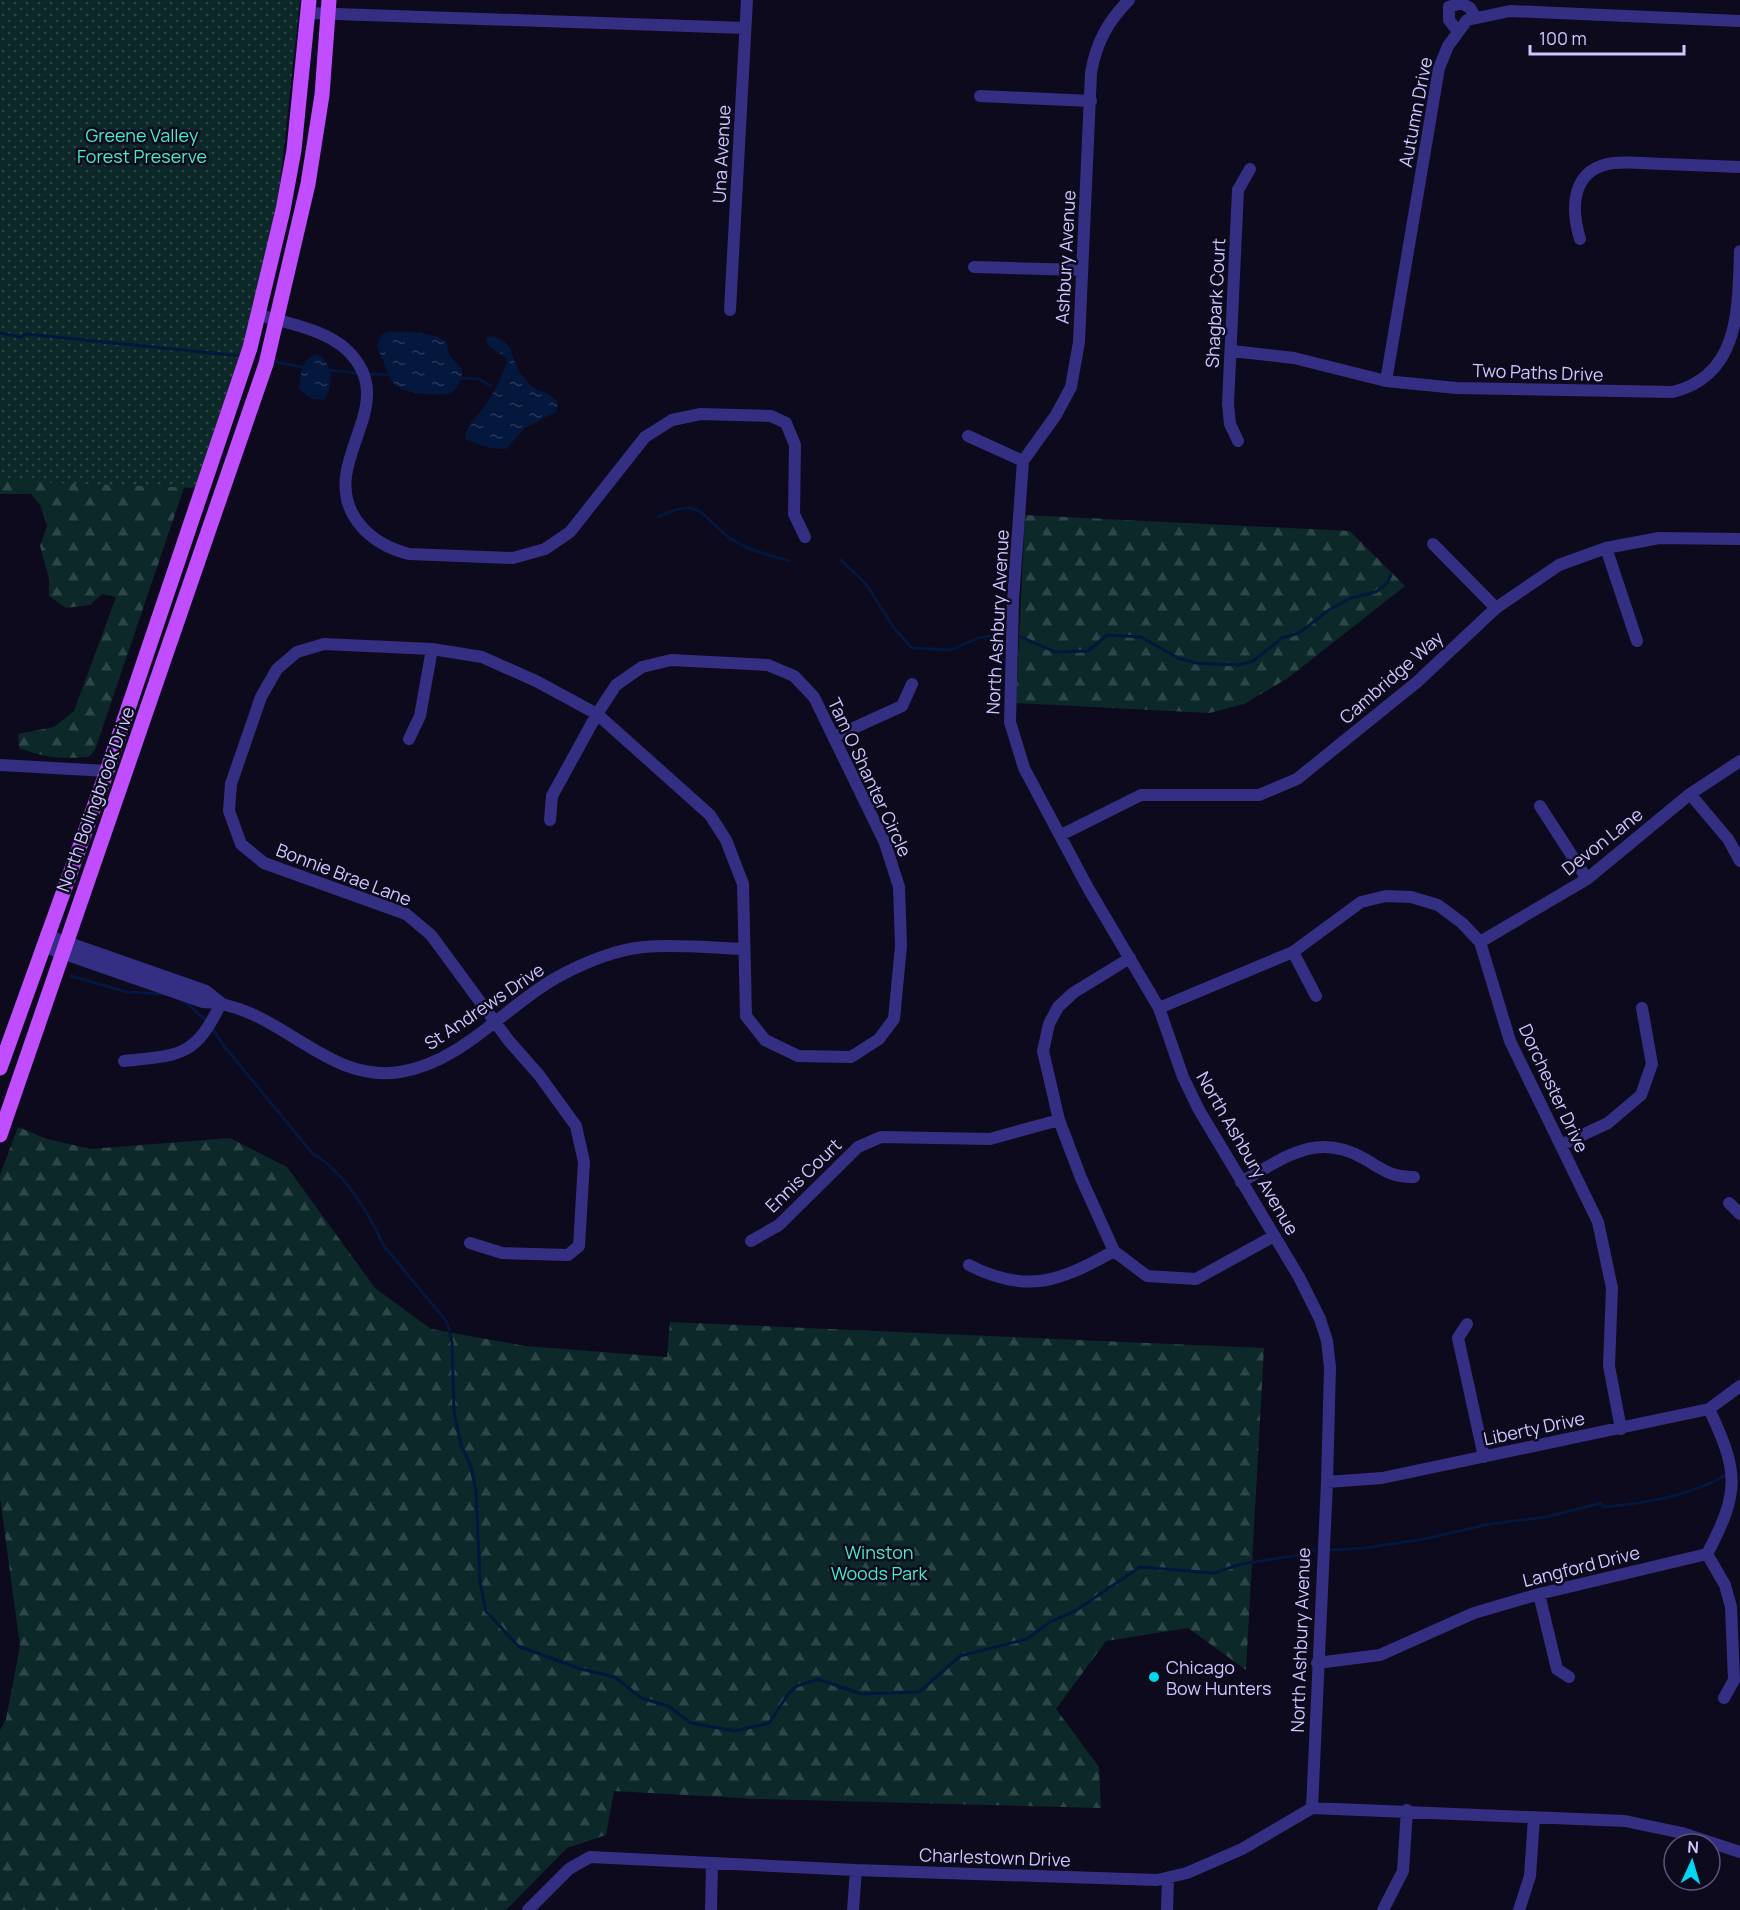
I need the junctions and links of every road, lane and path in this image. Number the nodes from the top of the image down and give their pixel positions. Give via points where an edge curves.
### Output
1 (747, 0) edge
2 (1129, 0) edge
3 (309, 6) edge
4 (328, 7) edge
5 (1476, 18) junction
6 (1740, 21) edge
7 (745, 28) junction
8 (1458, 32) junction
9 (980, 96) dead end
10 (1090, 101) junction
11 (1740, 167) edge
12 (1250, 169) dead end
13 (1580, 238) dead end
14 (1740, 251) edge
15 (974, 267) dead end
16 (1082, 270) junction
17 (730, 310) dead end
18 (259, 315) junction
19 (277, 320) junction
20 (1232, 351) junction
21 (1386, 381) junction
22 (968, 436) dead end
23 (1238, 441) dead end
24 (1023, 461) junction
25 (805, 537) dead end
26 (1740, 539) edge
27 (1433, 544) dead end
28 (1606, 548) junction
29 (1496, 608) junction
30 (1637, 641) dead end
31 (432, 649) junction
32 (912, 684) dead end
33 (597, 714) junction
34 (834, 737) junction
35 (409, 740) dead end
36 (1740, 761) edge
37 (0, 765) edge
38 (107, 771) junction
39 (1690, 794) junction
40 (1540, 806) dead end
41 (550, 820) dead end
42 (1061, 835) junction
43 (1740, 861) edge
44 (1587, 879) junction
45 (44, 941) junction
46 (1480, 942) junction
47 (63, 947) junction
48 (744, 949) junction
49 (1293, 952) junction
50 (1130, 958) junction
51 (1316, 996) dead end
52 (221, 1003) junction
53 (1159, 1008) junction
54 (1642, 1008) dead end
55 (495, 1021) junction
56 (124, 1061) dead end
57 (0, 1068) edge
58 (1059, 1120) junction
59 (0, 1135) edge
60 (1561, 1145) junction
61 (1414, 1177) dead end
62 (1241, 1182) junction
63 (1730, 1203) dead end
64 (1740, 1214) edge
65 (1274, 1236) junction
66 (751, 1241) dead end
67 (470, 1243) dead end
68 (1114, 1251) junction
69 (969, 1266) dead end
70 (1467, 1324) dead end
71 (1740, 1386) edge
72 (1709, 1409) junction
73 (1621, 1429) junction
74 (1484, 1457) junction
75 (1327, 1482) junction
76 (1707, 1554) junction
77 (1539, 1594) junction
78 (1317, 1663) junction
79 (1569, 1677) dead end
80 (1724, 1698) dead end
81 (1312, 1808) junction
82 (1407, 1810) junction
83 (1534, 1817) junction
84 (1740, 1851) edge
85 (712, 1863) junction
86 (856, 1870) junction
87 (1168, 1878) junction
88 (528, 1910) edge
89 (711, 1910) edge
90 (853, 1910) edge
91 (1167, 1910) edge
92 (1383, 1910) edge
93 (1519, 1910) edge

1 - 7 street, Una Avenue
2 - 10 street, Ashbury Avenue via 1100,39 1091,73
3 - 4 street
3 - 18 main road, North Bolingbrook Drive via 294,150
4 - 7 street
4 - 19 main road, North Bolingbrook Drive via 322,95 308,184
5 - 6 street, Autumn Drive via 1510,11
5 - 8 street, Autumn Drive via 1467,20
5 - 8 street via 1461,3 1449,7 1449,20
7 - 17 street, Una Avenue
8 - 21 street, Autumn Drive via 1439,68
9 - 10 street
10 - 16 street, Ashbury Avenue
11 - 13 street via 1624,163 1602,166 1582,181 1575,196 1574,213
12 - 20 street, Shagbark Court via 1238,190
14 - 21 street, Two Paths Drive via 1733,340 1713,372 1686,389 1657,394 1456,388
15 - 16 street
16 - 24 street, Ashbury Avenue via 1079,342 1071,387
18 - 19 street
18 - 38 main road, North Bolingbrook Drive
19 - 25 street via 336,342 359,365 366,387 366,407 348,470 347,492 359,524 371,538 393,550 513,558 545,549 570,532 645,437 672,420 701,414 771,416 786,423 795,445 794,514
19 - 47 main road, North Bolingbrook Drive via 228,476
20 - 21 street, Two Paths Drive via 1294,358
20 - 23 street, Shagbark Court via 1228,414
22 - 24 street
24 - 42 street, North Ashbury Avenue via 1010,722 1024,768
26 - 28 street, Cambridge Way via 1659,538
27 - 29 street
28 - 29 street, Cambridge Way via 1559,565
28 - 30 street
29 - 42 street, Cambridge Way via 1417,682 1297,779 1259,795 1141,795
31 - 33 street, Bonnie Brae Lane via 482,657
31 - 35 street via 420,716
31 - 55 street, Bonnie Brae Lane via 324,644 297,651 277,669 261,697 231,784 229,811 241,844 264,863 406,914 431,935
32 - 34 street via 902,706
33 - 34 street, Tam O Shanter Circle via 616,684 642,667 671,660 768,665 794,676 814,697
33 - 41 street, Tam O Shanter Circle via 552,796
33 - 48 street, Bonnie Brae Lane via 710,815 726,840 743,884
34 - 48 street, Tam O Shanter Circle via 885,843 898,887 901,946 894,1019 879,1039 851,1057 798,1056 765,1040 746,1016
36 - 39 street, Devon Lane
37 - 38 street
38 - 45 main road, North Bolingbrook Drive
39 - 43 street via 1728,839
39 - 44 street, Devon Lane
40 - 44 street
42 - 50 street, North Ashbury Avenue
44 - 46 street, Devon Lane
45 - 47 street, St Andrews Drive
45 - 57 main road, North Bolingbrook Drive
46 - 49 street via 1438,905 1411,897 1386,896 1361,902
46 - 60 street, Dorchester Drive via 1510,1041
47 - 52 street, St Andrews Drive via 203,1002
47 - 59 main road, North Bolingbrook Drive
48 - 55 street, St Andrews Drive via 643,947 596,959 554,980
49 - 51 street
49 - 53 street
50 - 53 street, North Ashbury Avenue
50 - 58 street via 1073,993 1058,1007 1049,1024 1044,1051
52 - 55 street, St Andrews Drive via 271,1022 342,1066 385,1074 442,1059
52 - 56 street via 201,1038 185,1050
53 - 62 street, North Ashbury Avenue via 1191,1094
54 - 60 street via 1652,1064 1641,1095 1608,1123
55 - 67 street, Bonnie Brae Lane via 576,1126 584,1162 579,1246 568,1255 502,1253
58 - 66 street, Ennis Court via 990,1139 881,1137 858,1147 779,1225
58 - 68 street
60 - 73 street, Dorchester Drive via 1598,1222 1612,1288 1609,1366
61 - 62 street via 1393,1176 1344,1149 1321,1146 1301,1149
62 - 65 street, North Ashbury Avenue
63 - 64 street
65 - 68 street via 1196,1279 1147,1276
65 - 75 street, North Ashbury Avenue via 1310,1298 1327,1341
68 - 69 street via 1077,1272 1042,1282 996,1279
70 - 74 street via 1458,1338
71 - 72 street, Liberty Drive
72 - 73 street, Liberty Drive
72 - 76 street via 1728,1448 1736,1478 1724,1527
73 - 74 street, Liberty Drive
74 - 75 street, Liberty Drive via 1382,1478
75 - 78 street, North Ashbury Avenue
76 - 77 street, Langford Drive
76 - 80 street via 1725,1585 1731,1607 1734,1680
77 - 78 street, Langford Drive via 1474,1613 1380,1654
77 - 79 street via 1557,1669
78 - 81 street, North Ashbury Avenue
81 - 82 street
81 - 87 street, Charlestown Drive via 1242,1849
82 - 83 street
82 - 92 street via 1403,1871
83 - 84 street via 1646,1825
83 - 93 street via 1530,1876
85 - 86 street, Charlestown Drive
85 - 88 street, Charlestown Drive via 590,1857 569,1869
85 - 89 street
86 - 87 street, Charlestown Drive via 1147,1881
86 - 90 street
87 - 91 street

